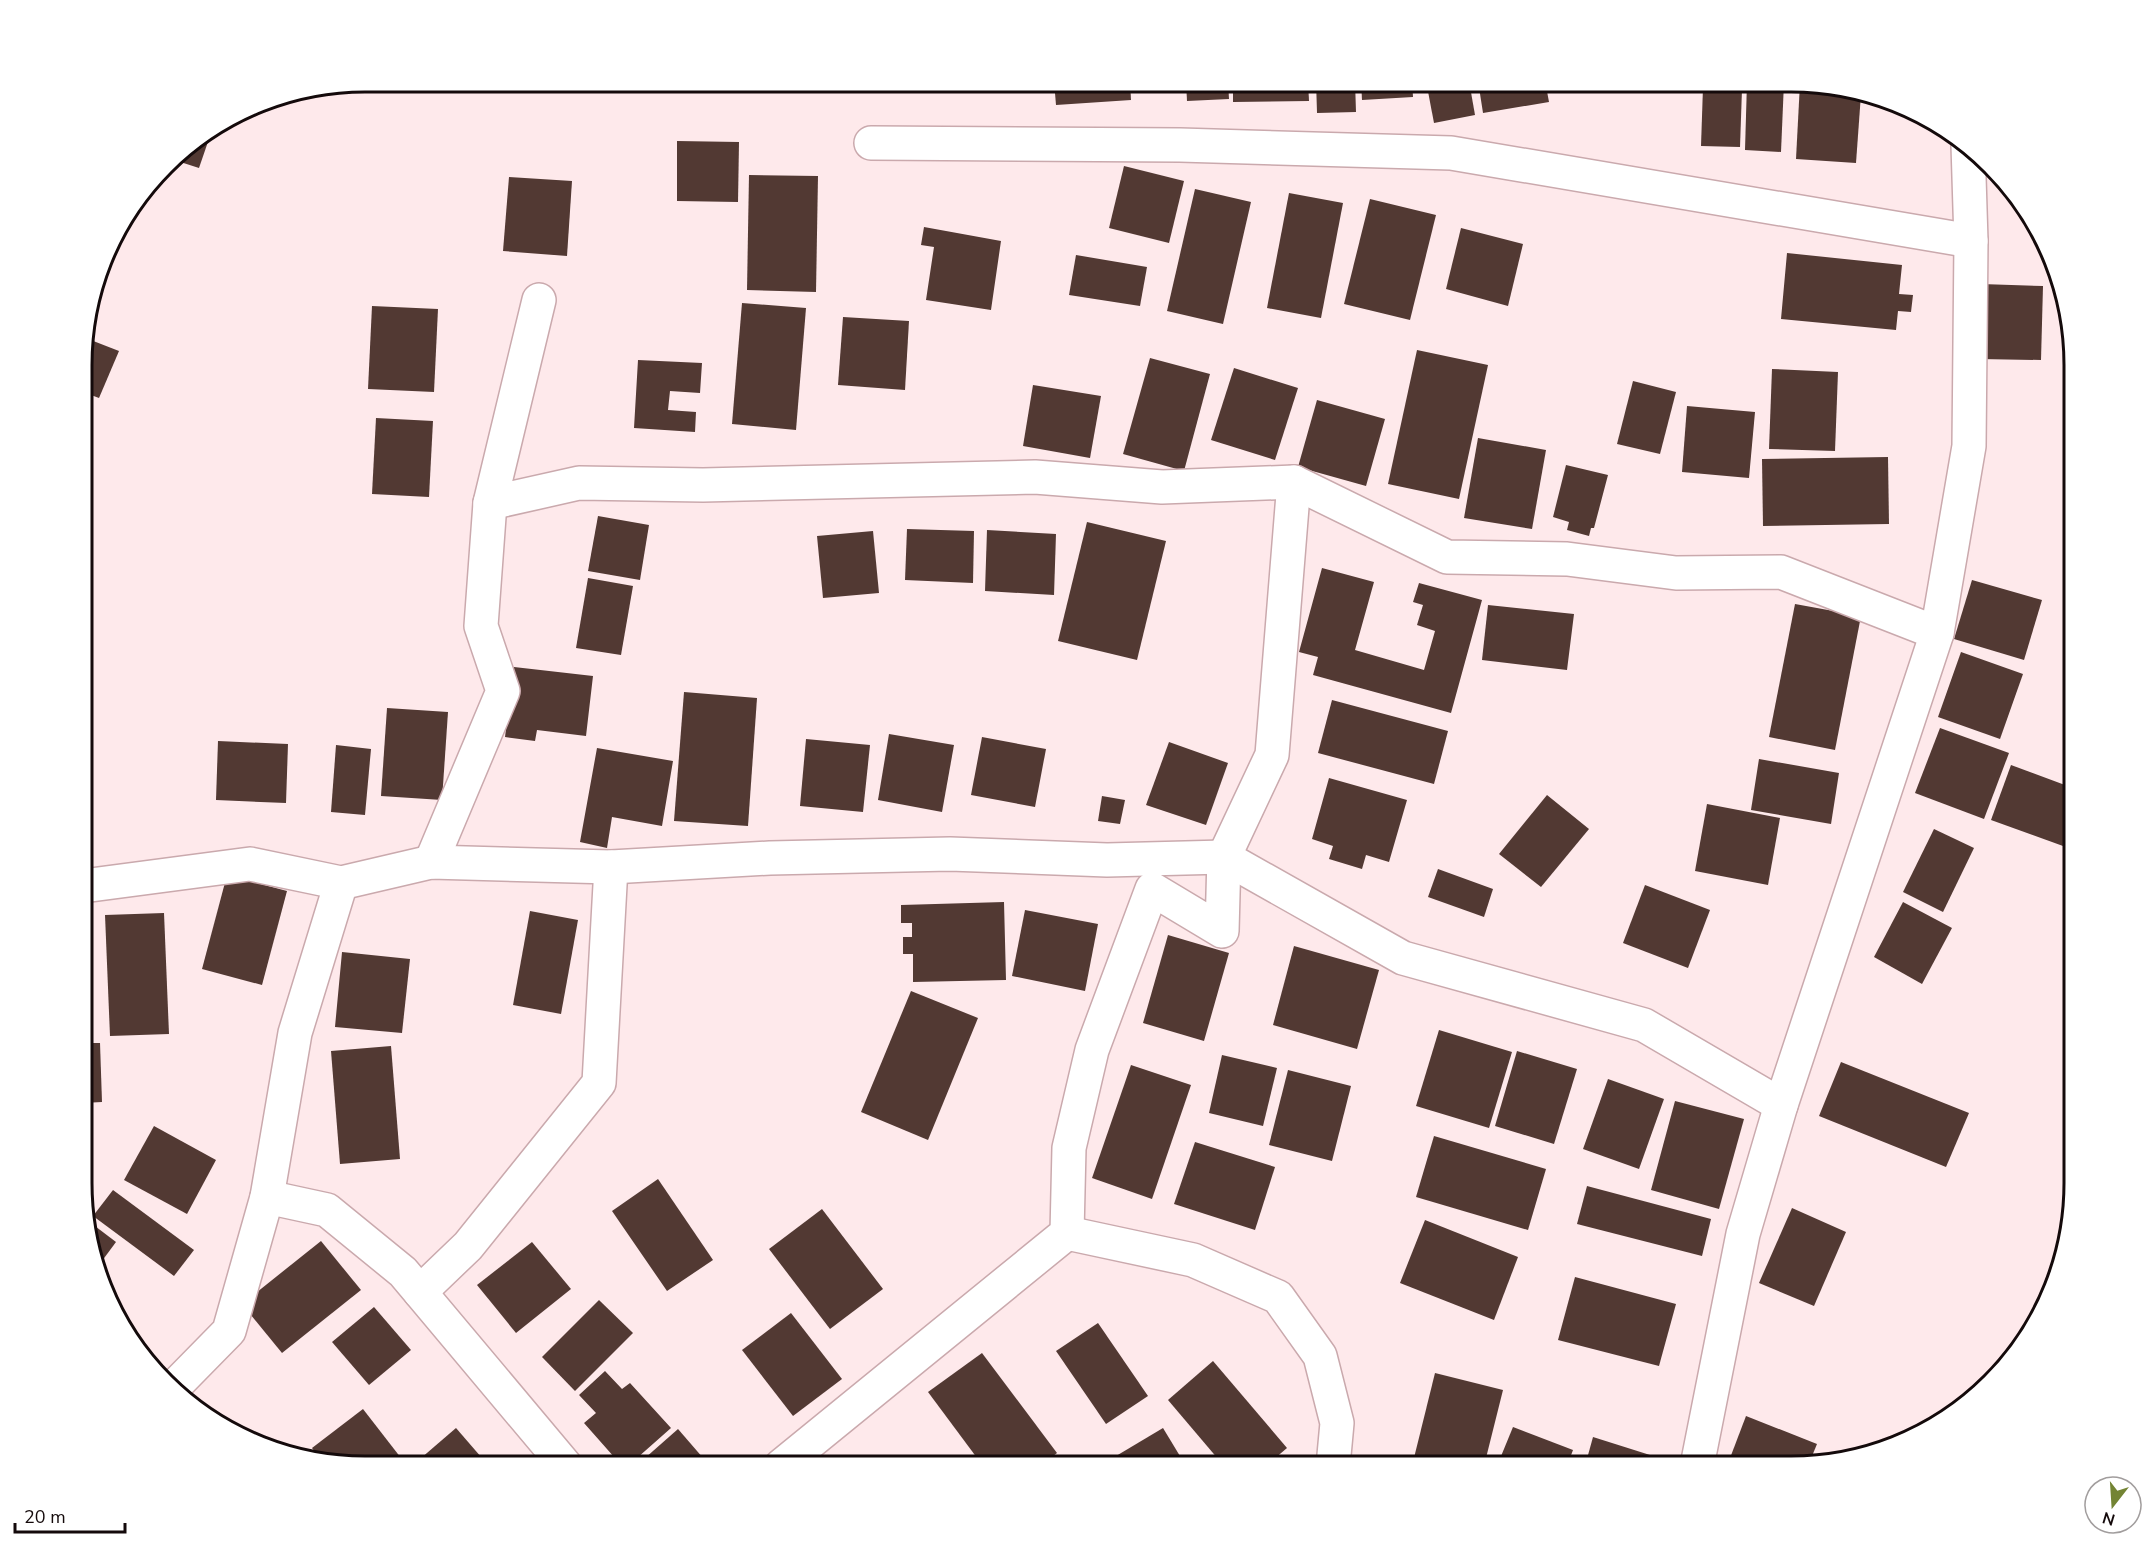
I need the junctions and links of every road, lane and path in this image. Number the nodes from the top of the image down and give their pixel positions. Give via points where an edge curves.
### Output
1 (871, 143) dead end
2 (1968, 157) edge
3 (1971, 241) junction
4 (539, 300) dead end
5 (1294, 482) junction
6 (490, 503) junction
7 (1937, 633) junction
8 (1224, 858) junction
9 (431, 862) junction
10 (611, 867) junction
11 (341, 883) junction
12 (92, 885) edge
13 (1781, 1105) junction
14 (267, 1197) junction
15 (1067, 1233) junction
16 (420, 1292) junction
17 (178, 1383) edge
18 (557, 1456) edge
19 (793, 1456) edge
20 (1334, 1456) edge
21 (1699, 1456) edge

1 - 3 street via 1180,145 1451,153
2 - 3 street
3 - 7 street via 1969,446
4 - 6 street
5 - 6 street via 1162,487 1035,477 703,485 579,483
5 - 7 street via 1447,557 1567,559 1676,573 1781,572
5 - 8 street via 1272,754
6 - 9 street via 481,626 503,691
7 - 13 street
8 - 10 street via 1107,860 950,854
8 - 13 street via 1403,958 1644,1024
8 - 15 street via 1222,931 1152,889 1092,1050 1069,1148
9 - 10 street
9 - 11 street
10 - 16 street via 599,1083 468,1246
11 - 12 street via 250,864
11 - 14 street via 295,1034
13 - 21 street via 1743,1234
14 - 16 street via 327,1210 403,1272
14 - 17 street via 229,1331
15 - 19 street
15 - 20 street via 1193,1260 1278,1298 1320,1356 1337,1423
16 - 18 street

